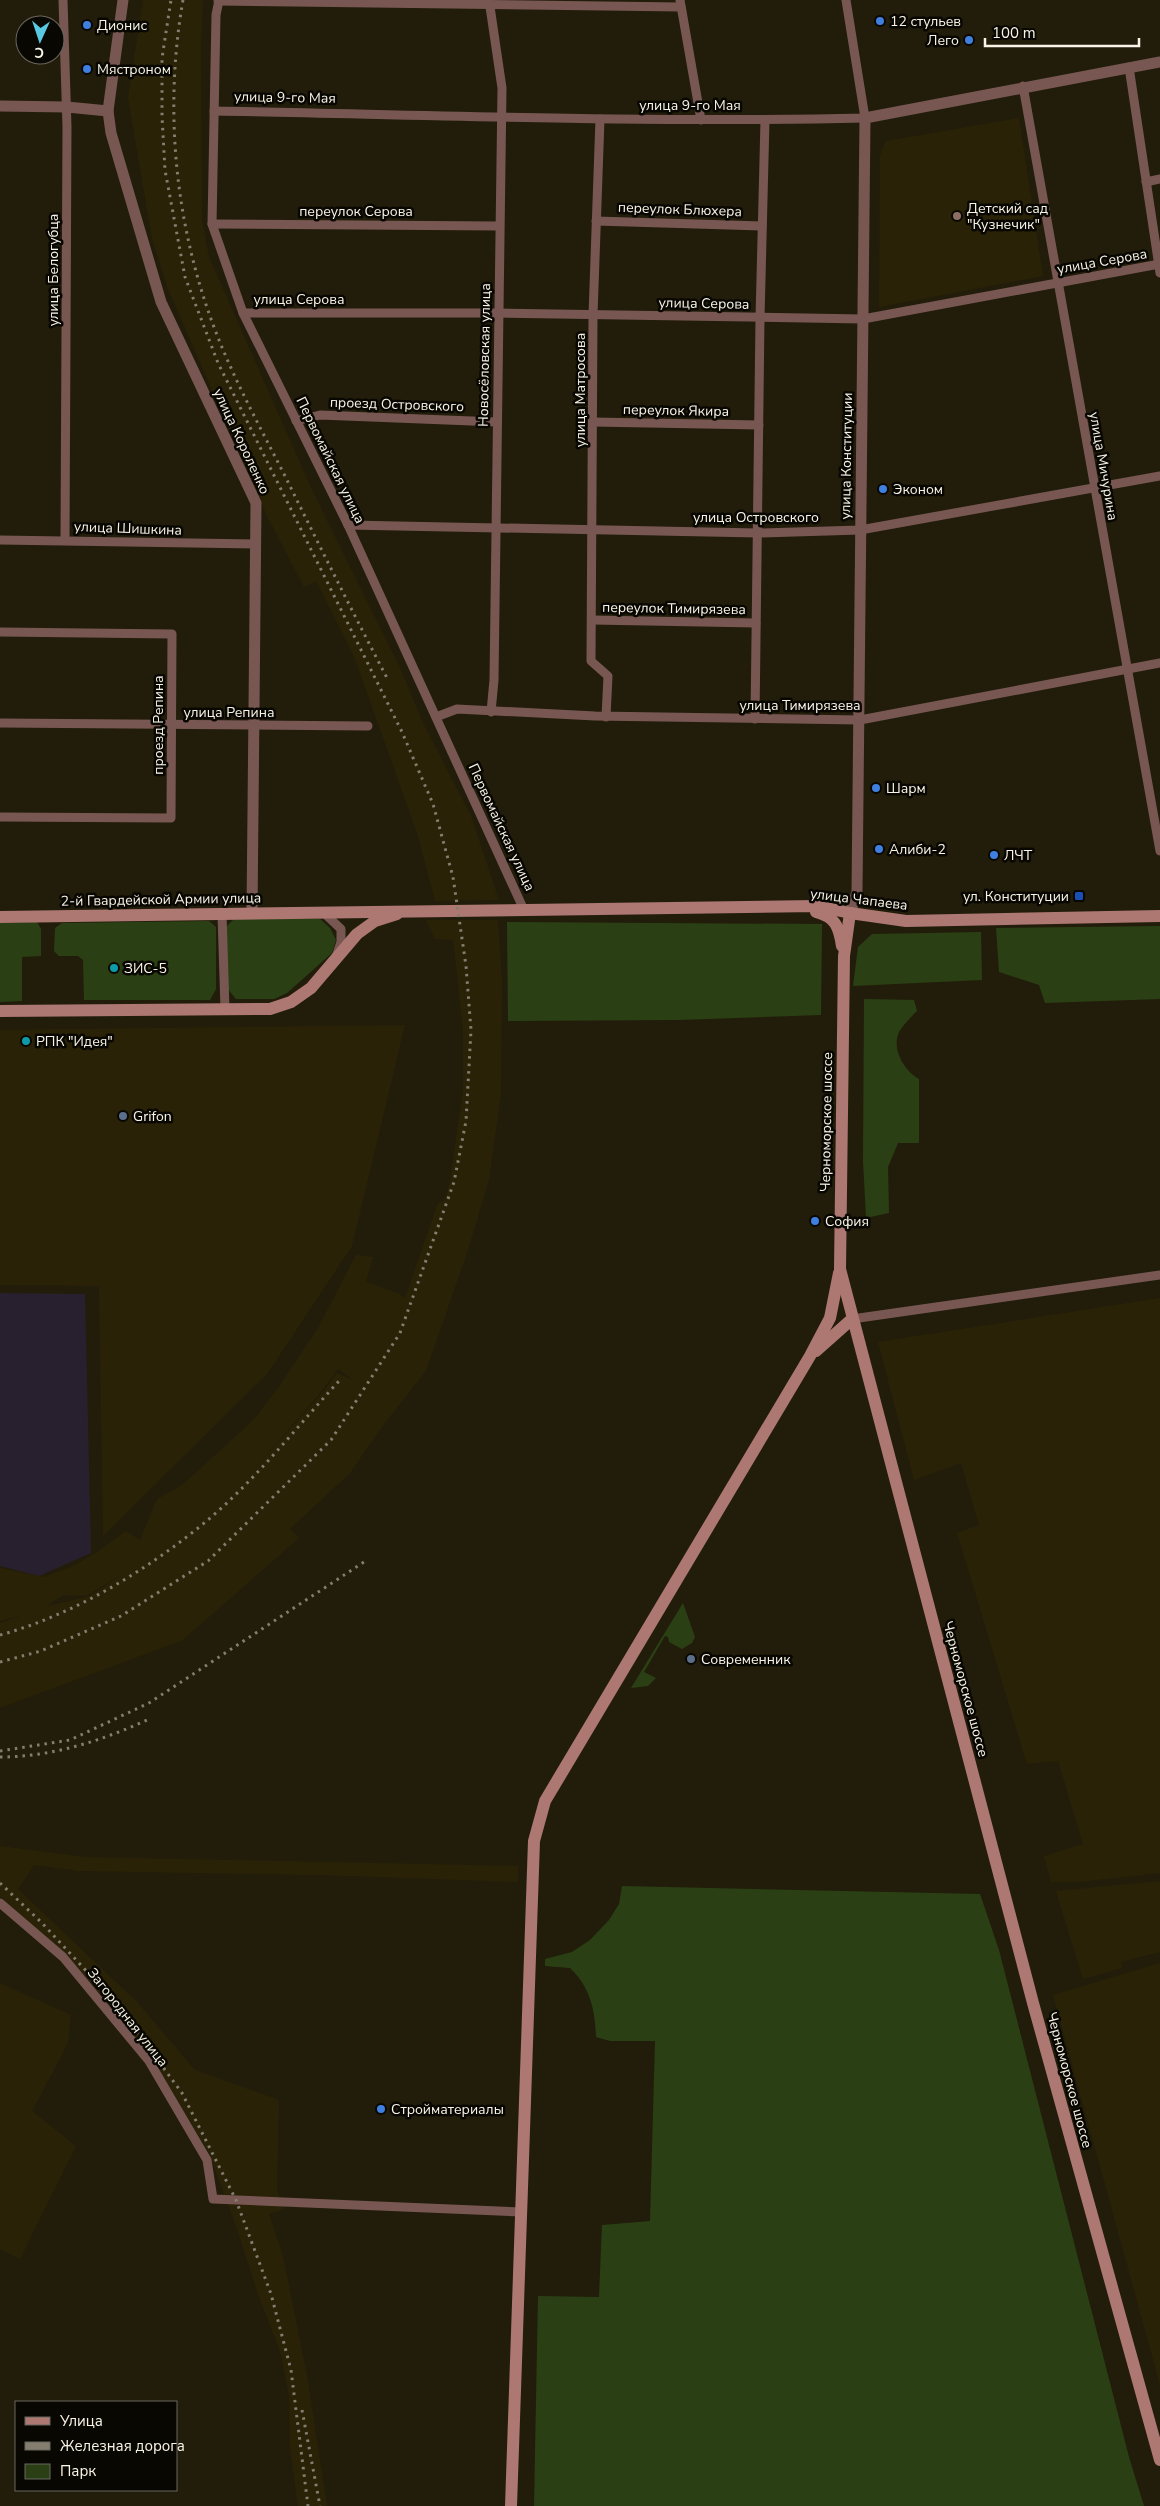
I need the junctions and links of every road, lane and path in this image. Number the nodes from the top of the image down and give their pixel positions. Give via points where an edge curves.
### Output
1 (64, 0) edge
2 (123, 0) edge
3 (219, 0) edge
4 (846, 0) edge
5 (393, 2) edge
6 (489, 3) edge
7 (579, 3) edge
8 (681, 3) edge
9 (1160, 62) edge
10 (1129, 67) junction
11 (1023, 86) junction
12 (0, 106) edge
13 (67, 107) junction
14 (108, 111) junction
15 (214, 111) junction
16 (865, 118) junction
17 (501, 119) junction
18 (600, 119) junction
19 (701, 120) junction
20 (765, 120) junction
21 (1160, 179) edge
22 (1146, 182) junction
23 (596, 221) junction
24 (212, 224) junction
25 (499, 226) junction
26 (762, 226) junction
27 (1160, 267) edge
28 (1057, 283) junction
29 (243, 313) junction
30 (498, 313) junction
31 (593, 315) junction
32 (760, 318) junction
33 (863, 319) junction
34 (296, 421) junction
35 (497, 422) junction
36 (594, 422) junction
37 (759, 425) junction
38 (1160, 476) edge
39 (1094, 488) junction
40 (348, 524) junction
41 (496, 527) junction
42 (594, 529) junction
43 (860, 530) junction
44 (758, 533) junction
45 (0, 540) edge
46 (65, 540) junction
47 (256, 544) junction
48 (592, 620) junction
49 (756, 623) junction
50 (0, 632) edge
51 (1160, 663) edge
52 (1127, 670) junction
53 (491, 712) junction
54 (436, 716) junction
55 (606, 716) junction
56 (755, 719) junction
57 (860, 720) junction
58 (0, 723) edge
59 (172, 725) junction
60 (253, 726) junction
61 (368, 726) dead end
62 (0, 817) edge
63 (1160, 851) edge
64 (770, 907) junction
65 (409, 910) junction
66 (524, 910) junction
67 (252, 912) junction
68 (323, 912) junction
69 (850, 913) junction
70 (222, 914) junction
71 (1160, 916) edge
72 (0, 917) edge
73 (844, 956) junction
74 (335, 960) junction
75 (225, 1009) junction
76 (0, 1011) edge
77 (840, 1268) junction
78 (1160, 1275) edge
79 (852, 1319) junction
80 (810, 1356) junction
81 (0, 1902) edge
82 (521, 2212) junction
83 (1160, 2460) edge
84 (511, 2506) edge

1 - 13 street, улица Белогубца
2 - 14 street, улица Короленко
3 - 5 street
3 - 15 street, Первомайская улица
4 - 16 street, улица Конституции
5 - 6 street
6 - 7 street
6 - 17 street, Новосёловская улица via 502,88
7 - 8 street
8 - 19 street
9 - 10 street, улица 9-го Мая
10 - 11 street, улица 9-го Мая
10 - 22 street
11 - 16 street, улица 9-го Мая
11 - 28 street, улица Мичурина
12 - 13 street
13 - 14 street
13 - 46 street, улица Белогубца
14 - 47 street, улица Короленко via 111,133 161,302 256,503
15 - 17 street, улица 9-го Мая
15 - 24 street, Первомайская улица
16 - 20 street, улица 9-го Мая
16 - 33 street, улица Конституции
17 - 18 street, улица 9-го Мая
17 - 25 street, Новосёловская улица
18 - 19 street, улица 9-го Мая
18 - 23 street, улица Матросова
19 - 20 street, улица 9-го Мая
20 - 26 street
21 - 22 street
22 - 27 street
23 - 26 street, переулок Блюхера
23 - 31 street, улица Матросова
24 - 25 street, переулок Серова
24 - 29 street, Первомайская улица
25 - 30 street, Новосёловская улица
26 - 32 street
27 - 28 street, улица Серова
28 - 33 street, улица Серова
28 - 39 street, улица Мичурина
29 - 30 street, улица Серова
29 - 34 street, Первомайская улица
30 - 31 street, улица Серова
30 - 35 street, Новосёловская улица
31 - 32 street, улица Серова
31 - 36 street, улица Матросова
32 - 33 street, улица Серова
32 - 37 street
33 - 43 street, улица Конституции
34 - 35 street, проезд Островского via 320,415
34 - 40 street, Первомайская улица
35 - 41 street, Новосёловская улица
36 - 37 street, переулок Якира
36 - 42 street, улица Матросова
37 - 44 street
38 - 39 street, улица Островского
39 - 43 street, улица Островского
39 - 52 street, улица Мичурина
40 - 41 street, улица Островского
40 - 54 street, Первомайская улица
41 - 42 street, улица Островского
41 - 53 street, Новосёловская улица
42 - 44 street, улица Островского
42 - 48 street, улица Матросова
43 - 44 street, улица Островского
43 - 57 street, улица Конституции
44 - 49 street
45 - 46 street, улица Шишкина
46 - 47 street, улица Шишкина
47 - 60 street, улица Короленко
48 - 49 street, переулок Тимирязева
48 - 55 street, улица Матросова via 591,661 608,676
49 - 56 street
50 - 59 street, проезд Репина via 172,634
51 - 52 street, улица Тимирязева
52 - 57 street, улица Тимирязева
52 - 63 street, улица Мичурина
53 - 54 street, улица Тимирязева via 457,709
53 - 55 street, улица Тимирязева
54 - 66 street, Первомайская улица
55 - 56 street, улица Тимирязева
56 - 57 street, улица Тимирязева
57 - 69 street, улица Конституции via 858,892
58 - 59 street, улица Репина
59 - 60 street, улица Репина
59 - 62 street, проезд Репина via 171,818
60 - 61 street, улица Репина
60 - 67 street, улица Короленко
64 - 66 main road, улица Чапаева
64 - 69 main road, улица Чапаева via 817,906
64 - 73 main road via 828,916 840,931
65 - 66 main road, улица Чапаева
65 - 68 main road, 2-й Гвардейской Армии улица
65 - 74 main road via 375,921 357,934
67 - 68 main road, 2-й Гвардейской Армии улица
67 - 70 main road, 2-й Гвардейской Армии улица
68 - 74 street via 340,929 341,942
69 - 71 main road, улица Чапаева via 906,921
69 - 73 main road, Черноморское шоссе
70 - 72 main road, 2-й Гвардейской Армии улица
70 - 75 street
73 - 77 main road, Черноморское шоссе
74 - 75 main road via 311,988 291,1002 270,1009
75 - 76 main road
77 - 79 main road, Черноморское шоссе
77 - 80 main road via 830,1318
78 - 79 street
79 - 80 main road
79 - 83 main road, Черноморское шоссе via 1033,2003
80 - 82 main road via 545,1801 534,1841
81 - 82 street, Загородная улица via 63,1957 149,2061 207,2160 213,2198
82 - 84 main road

